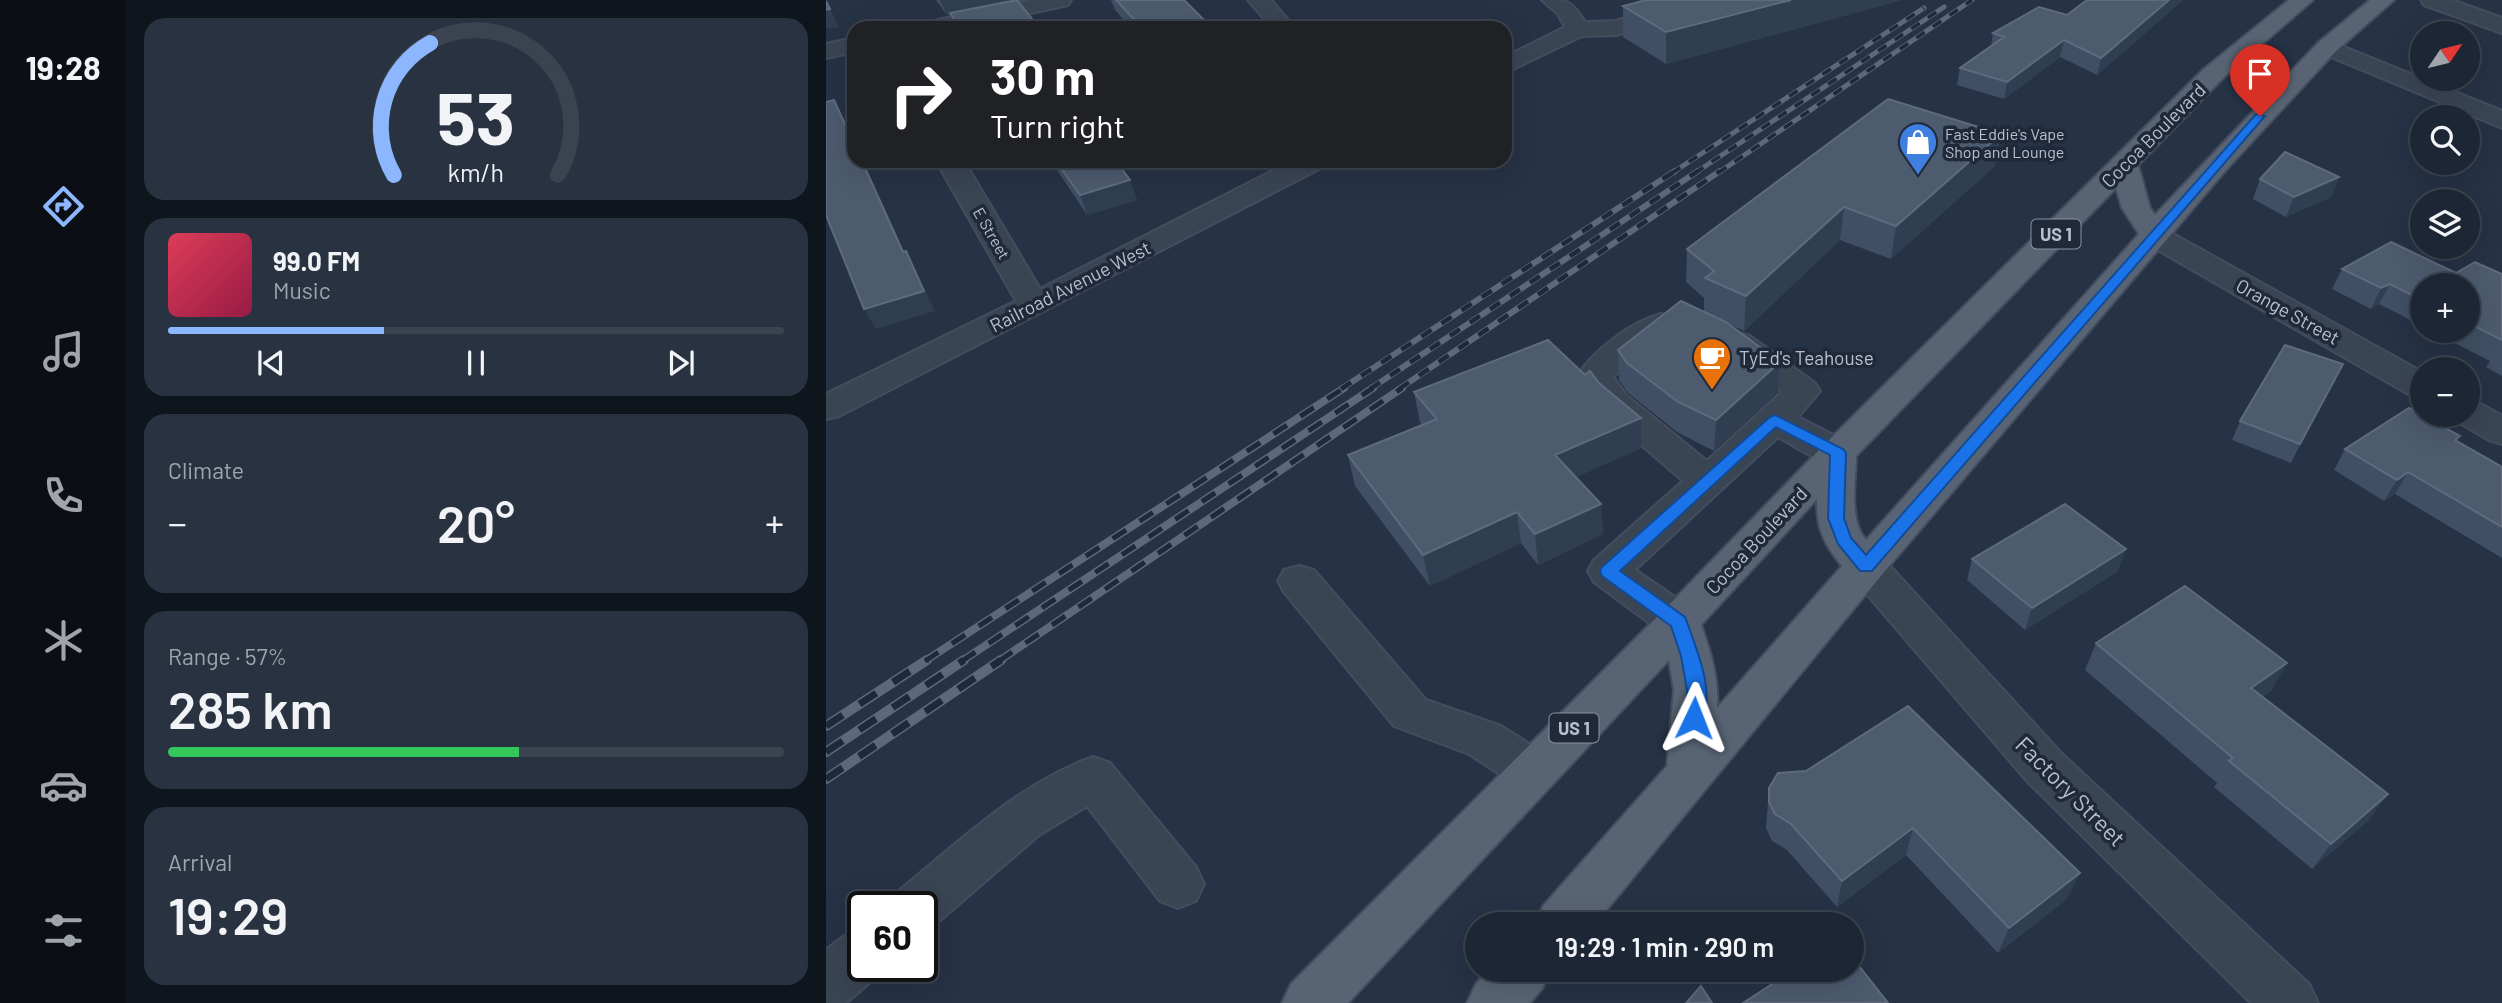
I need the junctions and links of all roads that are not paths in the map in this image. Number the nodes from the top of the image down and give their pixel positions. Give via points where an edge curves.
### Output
1 (1060, 0) edge
2 (1259, 0) edge
3 (1553, 0) edge
4 (1717, 0) edge
5 (2302, 0) edge
6 (2383, 0) edge
7 (2431, 0) edge
8 (964, 21) edge
9 (1278, 21) edge
10 (2502, 26) edge
11 (1577, 29) junction
12 (847, 46) edge
13 (2327, 47) junction
14 (826, 51) edge
15 (1512, 62) edge
16 (2502, 120) edge
17 (2124, 164) junction
18 (954, 168) edge
19 (1299, 168) edge
20 (2155, 236) junction
21 (1034, 305) junction
22 (2410, 380) edge
23 (826, 408) edge
24 (2480, 419) edge
25 (1775, 420) junction
26 (2502, 432) edge
27 (1838, 453) junction
28 (1706, 480) junction
29 (1866, 566) junction
30 (1299, 581) dead end
31 (1678, 622) junction
32 (1533, 771) junction
33 (1690, 773) junction
34 (1178, 884) dead end
35 (937, 891) edge
36 (1572, 912) edge
37 (847, 967) edge
38 (1513, 982) edge
39 (826, 985) edge
40 (1310, 1003) edge
41 (1495, 1003) edge
42 (2290, 1003) edge

1 - 8 street
2 - 9 street
3 - 11 street via 1567,10
4 - 11 street via 1616,28
5 - 17 main road, Cocoa Boulevard / US 1 via 2213,74
6 - 13 main road
7 - 10 street
11 - 15 street
12 - 14 street
13 - 16 street
13 - 20 main road via 2274,100
17 - 20 main road via 2136,208
17 - 27 main road, Cocoa Boulevard / US 1
18 - 21 street, E Street
19 - 21 street, Railroad Avenue West
20 - 22 street, Orange Street
20 - 29 main road
21 - 23 street, Railroad Avenue West
24 - 26 street
25 - 27 street
25 - 28 street
25 - 28 street via 1803,391 1744,346 1698,323 1668,319 1626,346 1594,376 1614,402
27 - 29 main road via 1836,518 1843,540
27 - 31 main road, Cocoa Boulevard / US 1
28 - 31 street via 1608,571
29 - 33 main road
29 - 42 street, Factory Street via 2044,767
30 - 32 street via 1410,713 1485,740
31 - 32 main road, Cocoa Boulevard / US 1
31 - 33 main road via 1696,690
32 - 40 main road, Cocoa Boulevard / US 1
33 - 36 main road
34 - 35 street via 1093,778 1022,820
37 - 39 street
38 - 41 main road

